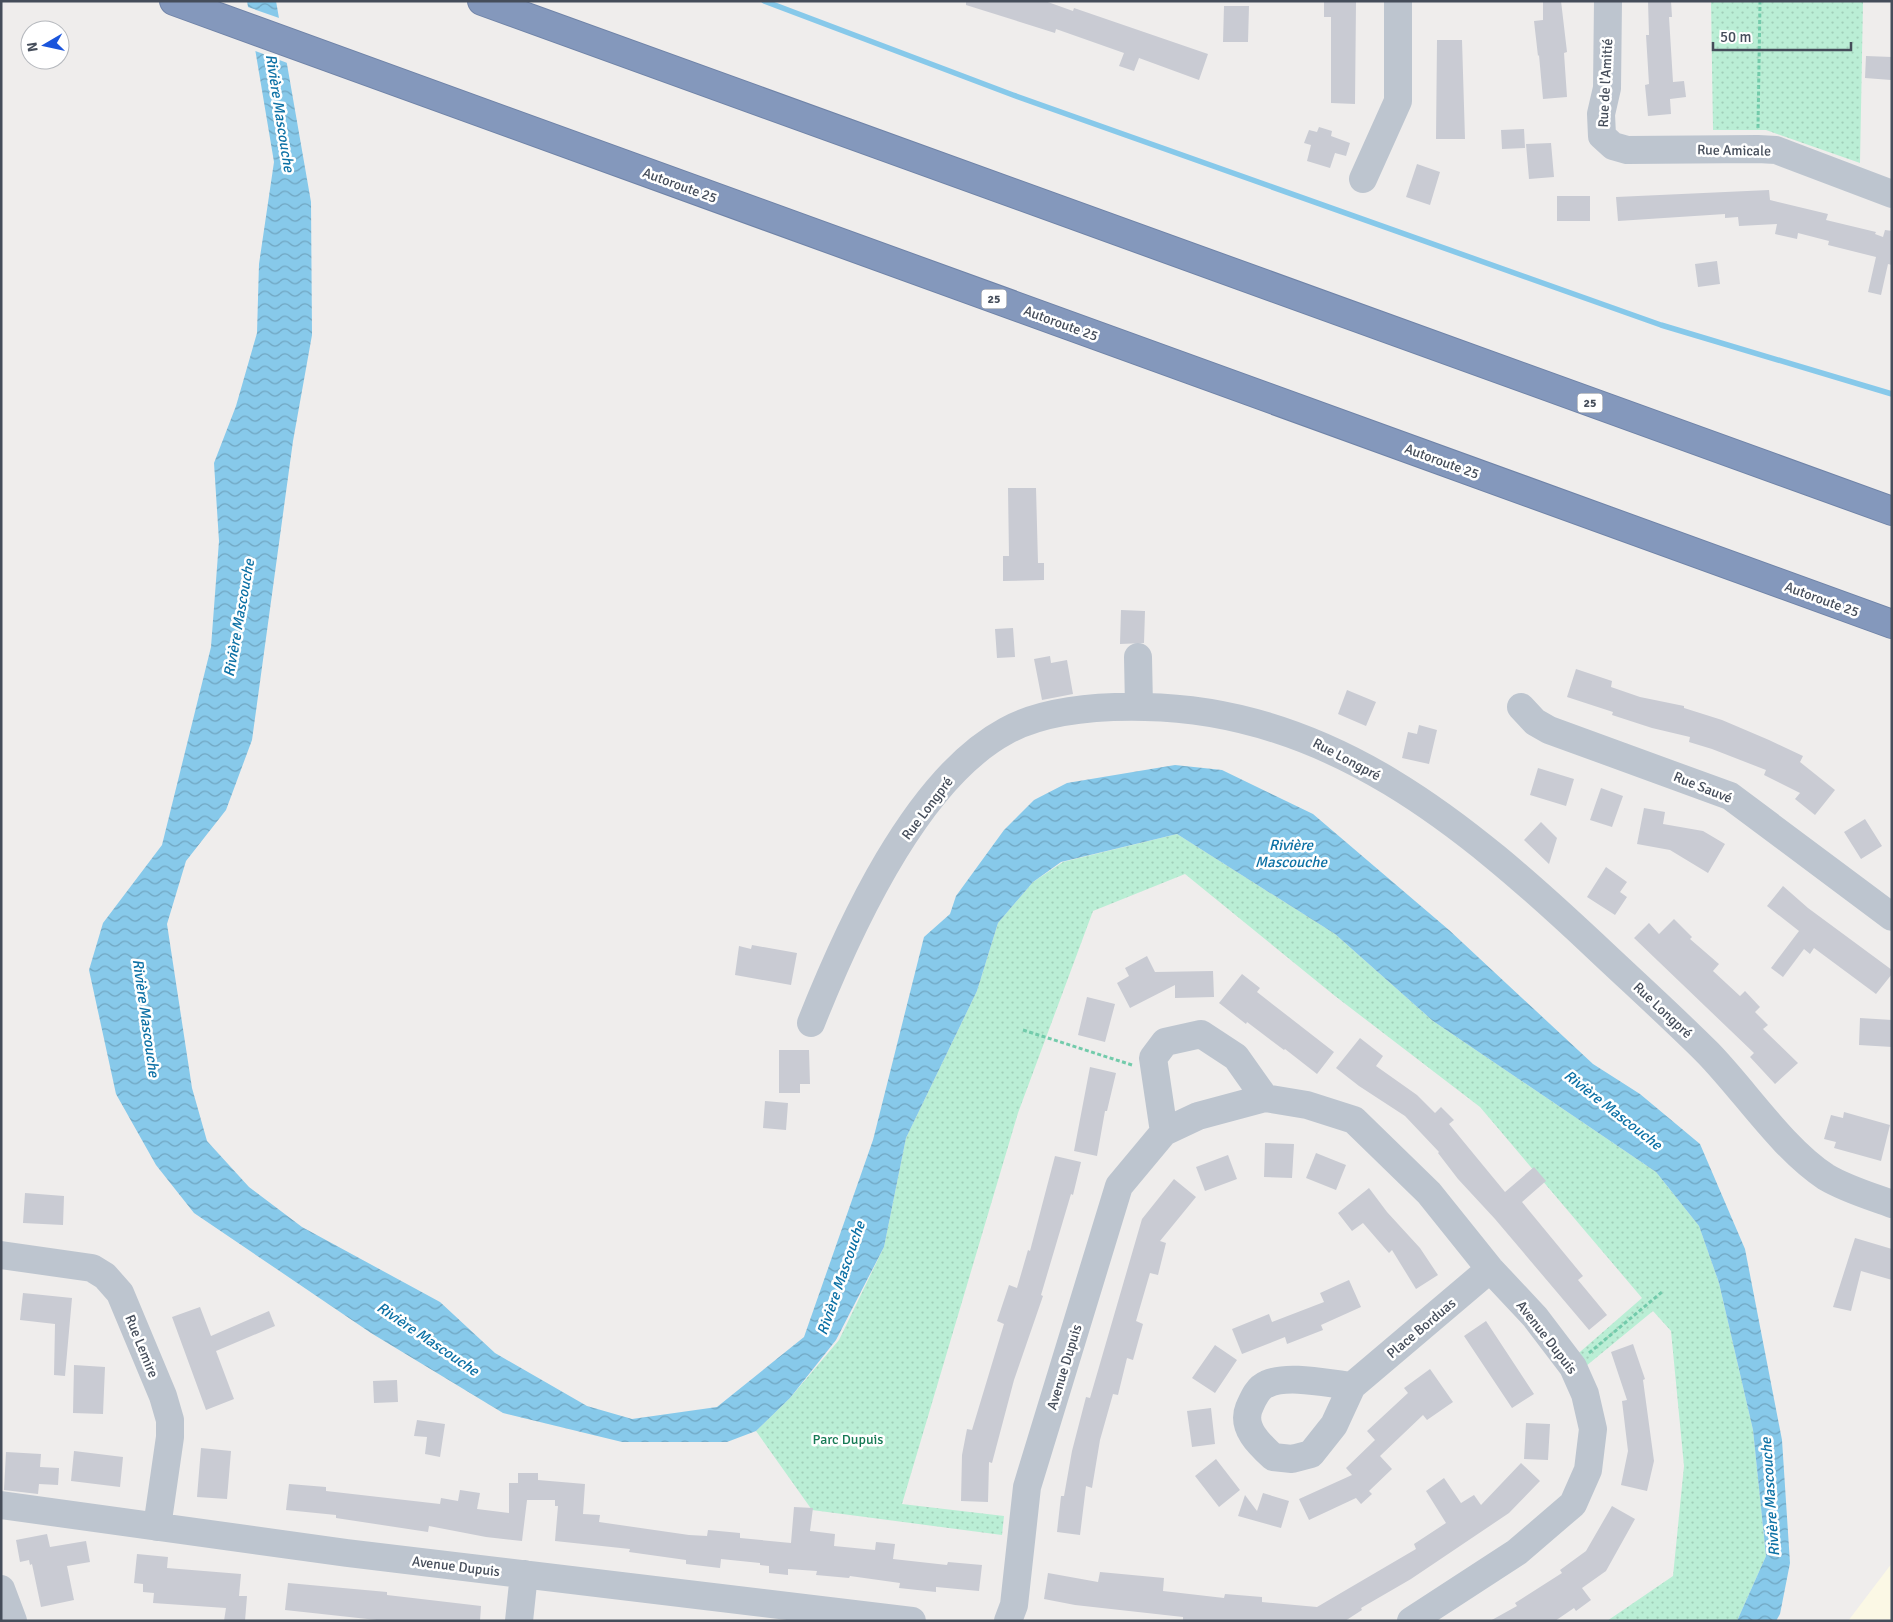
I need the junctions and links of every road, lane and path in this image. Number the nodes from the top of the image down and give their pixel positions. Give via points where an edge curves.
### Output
1 (482, 1) edge
2 (1398, 1) edge
3 (1608, 1) edge
4 (1760, 1) edge
5 (175, 2) edge
6 (1758, 135) dead end
7 (1602, 136) joint
8 (1363, 179) dead end
9 (1892, 194) edge
10 (1892, 512) edge
11 (1892, 624) edge
12 (1138, 657) dead end
13 (1521, 706) dead end
14 (1139, 707) junction
15 (1892, 917) edge
16 (811, 1023) dead end
17 (1022, 1030) dead end
18 (1154, 1072) junction
19 (1266, 1098) junction
20 (1164, 1132) junction
21 (1892, 1204) edge
22 (1, 1255) edge
23 (1490, 1269) junction
24 (1662, 1292) dead end
25 (1573, 1367) junction
26 (1352, 1386) dead end
27 (1, 1505) edge
28 (156, 1527) junction
29 (524, 1574) junction
30 (1, 1589) edge
31 (790, 1614) edge
32 (13, 1621) edge
33 (519, 1621) edge
34 (912, 1621) edge
35 (1008, 1621) edge
36 (1411, 1621) edge

1 - 10 highway, 25
2 - 8 street via 1398,102
3 - 7 street, Rue de l'Amitié via 1607,88 1601,114
4 - 6 path
5 - 11 highway, Autoroute 25 / 25
7 - 9 street, Rue Amicale via 1613,146 1627,150 1776,150
12 - 14 street
13 - 15 street, Rue Sauvé via 1535,722 1549,730 1730,796
14 - 16 street, Rue Longpré via 1090,710 1032,721 1007,730 959,766 918,816 871,893
14 - 21 street, Rue Longpré via 1238,717 1316,742 1371,771 1451,822 1485,847 1527,899 1700,1046 1814,1168 1839,1184
17 - 18 path
18 - 19 street via 1153,1058 1165,1042 1200,1034 1236,1057
18 - 20 street
19 - 20 street, Avenue Dupuis via 1198,1116
19 - 23 street, Avenue Dupuis via 1307,1105 1354,1120 1429,1193
20 - 35 street, Avenue Dupuis via 1119,1186 1027,1487 1014,1605
22 - 28 street, Rue Lemire via 92,1268 105,1276 120,1293 169,1412 170,1437
23 - 25 street, Avenue Dupuis via 1535,1317
23 - 26 street, Place Borduas
24 - 25 path
25 - 36 street, Avenue Dupuis via 1585,1394 1593,1429 1588,1470 1573,1504 1517,1552
27 - 28 street, Avenue Dupuis
28 - 29 street, Avenue Dupuis
29 - 31 street, Avenue Dupuis
29 - 33 street
30 - 32 street
31 - 34 street, Avenue Dupuis

